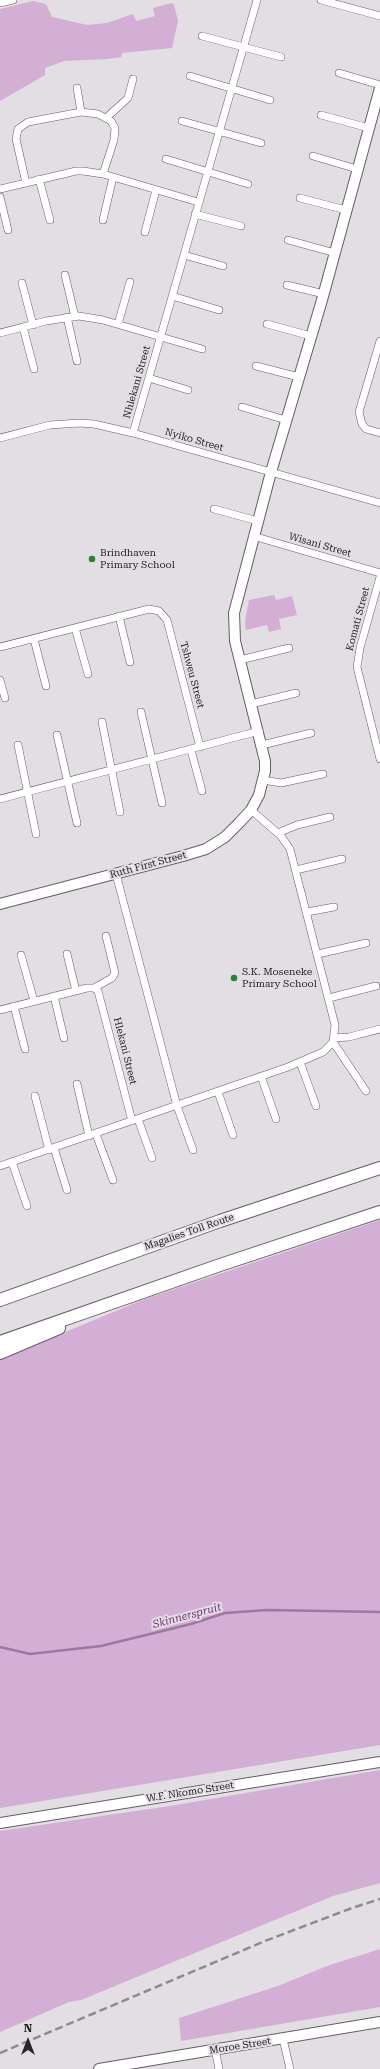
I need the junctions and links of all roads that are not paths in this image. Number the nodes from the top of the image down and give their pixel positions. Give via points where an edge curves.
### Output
1 (13, 0) edge
2 (257, 0) edge
3 (321, 0) edge
4 (0, 3) edge
5 (380, 16) edge
6 (202, 36) dead end
7 (244, 48) junction
8 (281, 58) dead end
9 (339, 74) dead end
10 (190, 76) dead end
11 (133, 79) dead end
12 (380, 85) edge
13 (77, 88) dead end
14 (232, 88) junction
15 (380, 88) edge
16 (270, 100) dead end
17 (81, 112) junction
18 (321, 115) dead end
19 (106, 118) junction
20 (182, 121) dead end
21 (369, 128) junction
22 (219, 131) junction
23 (261, 144) dead end
24 (313, 156) dead end
25 (166, 159) dead end
26 (357, 169) junction
27 (207, 172) junction
28 (103, 174) junction
29 (113, 177) junction
30 (39, 179) junction
31 (26, 183) junction
32 (248, 184) dead end
33 (0, 189) edge
34 (156, 190) junction
35 (0, 197) edge
36 (300, 198) dead end
37 (198, 202) junction
38 (346, 210) junction
39 (195, 214) junction
40 (50, 220) dead end
41 (103, 220) dead end
42 (241, 226) dead end
43 (8, 230) dead end
44 (145, 232) dead end
45 (288, 240) dead end
46 (335, 252) junction
47 (184, 254) junction
48 (223, 266) dead end
49 (64, 274) dead end
50 (22, 282) dead end
51 (130, 282) dead end
52 (287, 285) dead end
53 (324, 294) junction
54 (172, 296) junction
55 (220, 310) dead end
56 (71, 317) junction
57 (118, 324) junction
58 (267, 324) dead end
59 (33, 325) junction
60 (23, 327) junction
61 (0, 333) edge
62 (161, 336) junction
63 (311, 336) junction
64 (380, 341) edge
65 (202, 349) dead end
66 (77, 361) dead end
67 (256, 366) dead end
68 (34, 369) dead end
69 (299, 377) junction
70 (149, 378) junction
71 (188, 390) dead end
72 (242, 407) dead end
73 (286, 420) junction
74 (133, 433) junction
75 (380, 433) edge
76 (0, 438) edge
77 (271, 472) junction
78 (380, 503) edge
79 (214, 509) dead end
80 (258, 521) junction
81 (253, 536) junction
82 (380, 574) edge
83 (380, 577) edge
84 (119, 616) junction
85 (75, 628) junction
86 (34, 639) junction
87 (0, 647) edge
88 (288, 648) dead end
89 (240, 660) junction
90 (130, 662) dead end
91 (88, 674) dead end
92 (0, 680) edge
93 (46, 686) dead end
94 (296, 692) dead end
95 (5, 698) dead end
96 (251, 704) junction
97 (141, 712) dead end
98 (102, 722) dead end
99 (259, 731) junction
100 (311, 733) dead end
101 (57, 735) dead end
102 (18, 745) dead end
103 (262, 745) junction
104 (200, 747) junction
105 (191, 750) junction
106 (380, 759) edge
107 (151, 760) junction
108 (111, 770) junction
109 (323, 774) dead end
110 (263, 780) junction
111 (68, 782) junction
112 (202, 791) dead end
113 (28, 792) junction
114 (0, 799) edge
115 (162, 803) dead end
116 (252, 810) junction
117 (120, 812) dead end
118 (330, 817) dead end
119 (77, 823) dead end
120 (278, 833) junction
121 (36, 834) dead end
122 (342, 859) dead end
123 (296, 870) junction
124 (116, 874) junction
125 (0, 904) edge
126 (334, 907) dead end
127 (306, 912) junction
128 (106, 936) dead end
129 (366, 943) dead end
130 (67, 954) dead end
131 (318, 954) junction
132 (21, 955) dead end
133 (376, 986) dead end
134 (94, 988) junction
135 (76, 991) junction
136 (54, 996) junction
137 (329, 998) junction
138 (34, 1001) junction
139 (14, 1006) junction
140 (0, 1010) edge
141 (380, 1029) edge
142 (64, 1038) dead end
143 (334, 1040) junction
144 (25, 1049) dead end
145 (300, 1062) junction
146 (261, 1076) junction
147 (77, 1084) dead end
148 (366, 1091) dead end
149 (218, 1092) junction
150 (35, 1096) dead end
151 (177, 1106) junction
152 (316, 1106) dead end
153 (276, 1119) dead end
154 (135, 1120) junction
155 (92, 1135) junction
156 (234, 1135) dead end
157 (51, 1149) junction
158 (193, 1150) dead end
159 (152, 1158) dead end
160 (12, 1162) junction
161 (0, 1166) edge
162 (380, 1168) edge
163 (113, 1180) dead end
164 (67, 1190) dead end
165 (27, 1206) dead end
166 (380, 1212) edge
167 (220, 1221) junction
168 (220, 1265) junction
169 (0, 1291) edge
170 (0, 1300) edge
171 (0, 1342) edge
172 (0, 1353) edge
173 (380, 1762) edge
174 (0, 1823) edge
175 (380, 2022) edge
176 (283, 2039) junction
177 (215, 2049) junction
178 (99, 2069) edge
179 (219, 2069) edge
180 (290, 2069) edge

1 - 4 street
2 - 7 street, Nhlekani Street
3 - 5 street
6 - 7 street
7 - 8 street
7 - 14 street, Nhlekani Street
9 - 12 street
10 - 14 street
11 - 19 street via 128,98
13 - 17 street
14 - 16 street
14 - 22 street, Nhlekani Street
15 - 21 street, Ruth First Street
17 - 19 street via 98,114
17 - 31 street via 28,122 18,129 16,139
18 - 21 street
19 - 28 street via 115,128 115,134
20 - 22 street
21 - 26 street, Ruth First Street
22 - 23 street
22 - 27 street, Nhlekani Street
24 - 26 street
25 - 27 street
26 - 38 street, Ruth First Street
27 - 32 street
27 - 37 street, Nhlekani Street
28 - 29 street
28 - 30 street via 76,171
29 - 34 street
29 - 41 street
30 - 31 street
30 - 40 street
31 - 33 street
34 - 37 street
34 - 44 street
35 - 43 street
36 - 38 street
37 - 39 street, Nhlekani Street
38 - 46 street, Ruth First Street
39 - 42 street
39 - 47 street, Nhlekani Street
45 - 46 street
46 - 53 street, Ruth First Street
47 - 48 street
47 - 54 street, Nhlekani Street
49 - 56 street
50 - 59 street
51 - 57 street
52 - 53 street
53 - 63 street, Ruth First Street
54 - 55 street
54 - 62 street, Nhlekani Street
56 - 57 street via 91,317
56 - 59 street
56 - 66 street
57 - 62 street
58 - 63 street
59 - 60 street
60 - 61 street
60 - 68 street
62 - 65 street, Nhlekani Street
62 - 70 street, Nhlekani Street
63 - 69 street, Ruth First Street
64 - 75 street via 359,412 366,429
67 - 69 street
69 - 73 street, Ruth First Street
70 - 71 street
70 - 74 street, Nhlekani Street
72 - 73 street
73 - 77 street, Ruth First Street
74 - 76 street, Nyiko Street via 79,423 50,425
74 - 77 street, Nyiko Street
77 - 78 street, Nyiko Street
77 - 80 street, Ruth First Street
79 - 80 street
80 - 81 street, Ruth First Street
81 - 82 street, Wisani Street
81 - 89 street, Ruth First Street via 234,613 235,641
83 - 106 street, Komati Street via 357,667
84 - 85 street
84 - 90 street
84 - 104 street, Tshweu Street via 149,609 159,611 167,620
85 - 86 street
85 - 91 street
86 - 87 street
86 - 93 street
88 - 89 street
89 - 96 street, Ruth First Street
92 - 95 street
94 - 96 street
96 - 99 street, Ruth First Street
97 - 107 street
98 - 108 street
99 - 103 street, Ruth First Street
99 - 104 street
100 - 103 street
101 - 111 street
102 - 113 street
103 - 110 street, Ruth First Street via 265,761
104 - 105 street
105 - 107 street
105 - 112 street
107 - 108 street
107 - 115 street
108 - 111 street
108 - 117 street
109 - 110 street via 281,784
110 - 116 street, Ruth First Street
111 - 113 street
111 - 119 street
113 - 114 street
113 - 121 street
116 - 120 street
116 - 124 street, Ruth First Street via 225,836 206,849
118 - 120 street via 297,825
120 - 123 street via 290,849
122 - 123 street
123 - 127 street
124 - 125 street, Ruth First Street
124 - 151 street
126 - 127 street
127 - 131 street
128 - 134 street via 115,973 112,978
129 - 131 street
130 - 135 street
131 - 137 street
132 - 138 street
133 - 137 street
134 - 135 street
134 - 154 street, Hlekani Street via 100,994
135 - 136 street
136 - 138 street
136 - 142 street
137 - 143 street via 335,1025
138 - 139 street
139 - 140 street
139 - 144 street
141 - 143 street
143 - 145 street via 323,1052
143 - 148 street
145 - 146 street
145 - 152 street
146 - 149 street
146 - 153 street
147 - 155 street
149 - 151 street
149 - 156 street
150 - 157 street
151 - 154 street
151 - 158 street
154 - 155 street
154 - 159 street, Hlekani Street
155 - 157 street
155 - 163 street
157 - 160 street
157 - 164 street
160 - 161 street
160 - 165 street
162 - 167 highway, Magalies Toll Route
166 - 168 highway
167 - 169 highway
167 - 170 highway, Magalies Toll Route
168 - 171 highway
168 - 172 highway
173 - 174 street, W.F. Nkomo Street
175 - 176 street, Moroe Street
176 - 177 street, Moroe Street
176 - 180 street
177 - 178 street, Moroe Street
177 - 179 street

